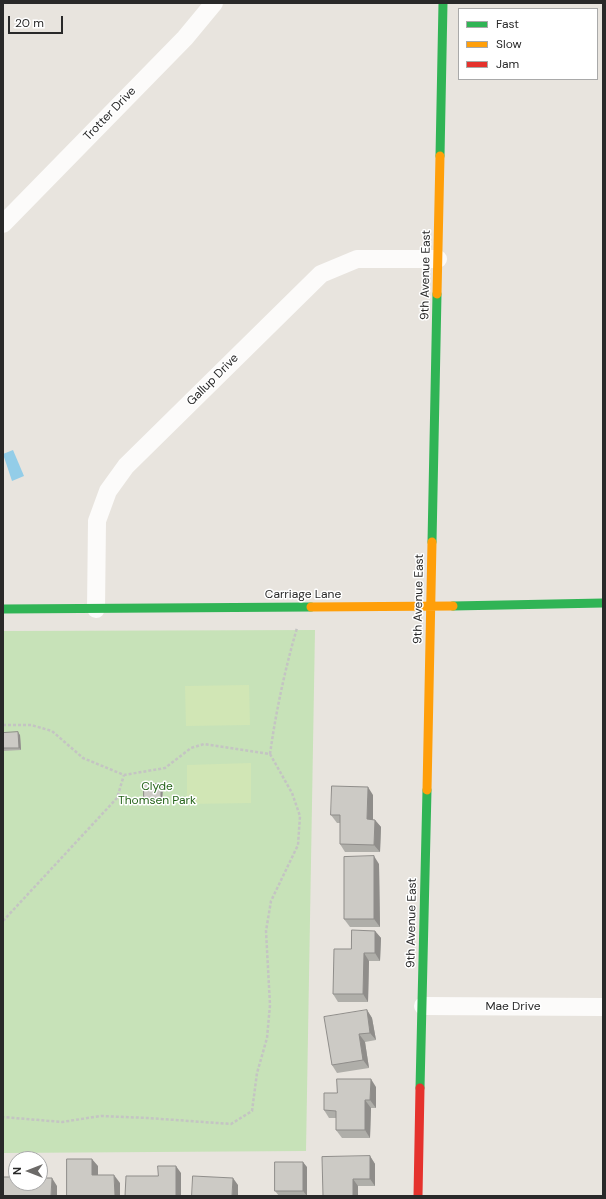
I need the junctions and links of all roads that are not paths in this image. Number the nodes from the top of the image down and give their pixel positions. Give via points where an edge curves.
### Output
1 (214, 3) edge
2 (443, 3) edge
3 (3, 224) edge
4 (438, 259) junction
5 (603, 603) edge
6 (430, 606) junction
7 (3, 609) edge
8 (96, 609) junction
9 (423, 1006) junction
10 (603, 1007) edge
11 (418, 1196) edge

1 - 3 street, Trotter Drive via 185,38
2 - 4 street, 9th Avenue East
4 - 6 street, 9th Avenue East
4 - 8 street, Gallup Drive via 357,259 321,274 126,466 108,491 97,521
5 - 6 street, Carriage Lane
6 - 8 street, Carriage Lane
6 - 9 street, 9th Avenue East
7 - 8 street, Carriage Lane
9 - 10 street, Mae Drive
9 - 11 street, 9th Avenue East

